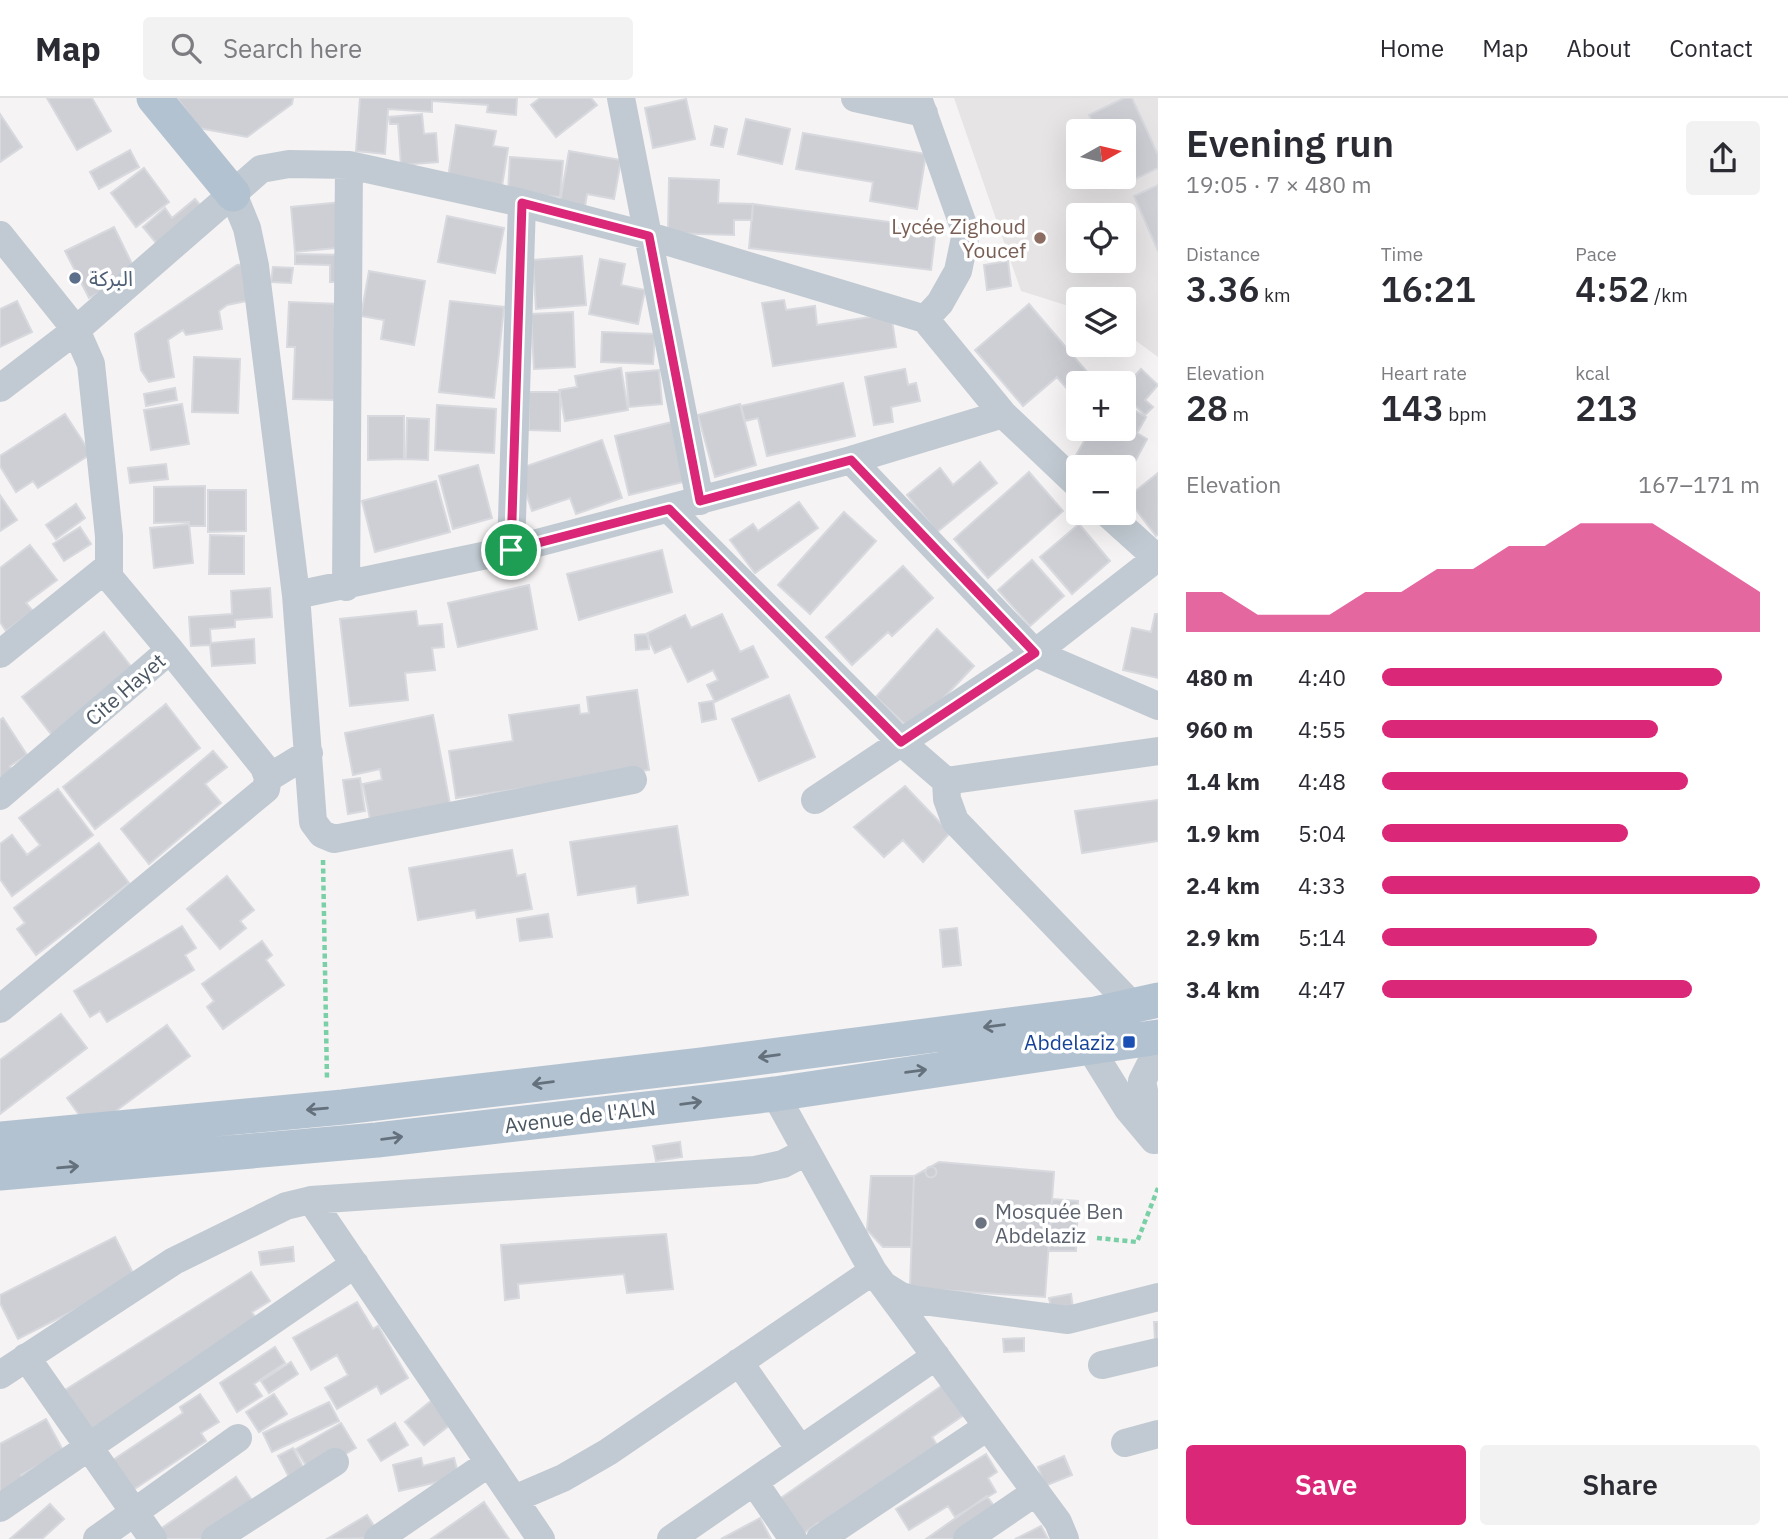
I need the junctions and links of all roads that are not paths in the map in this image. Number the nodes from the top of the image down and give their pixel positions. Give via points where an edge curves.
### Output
1 (154, 98) edge
2 (621, 98) edge
3 (855, 98) edge
4 (921, 105) edge
5 (349, 165) junction
6 (233, 194) junction
7 (522, 203) junction
8 (0, 235) edge
9 (649, 236) junction
10 (925, 319) junction
11 (76, 330) junction
12 (0, 388) edge
13 (1003, 414) junction
14 (851, 460) junction
15 (1066, 474) edge
16 (700, 501) junction
17 (669, 509) junction
18 (1120, 525) edge
19 (511, 550) junction
20 (1157, 558) edge
21 (108, 567) junction
22 (346, 587) junction
23 (296, 595) junction
24 (170, 650) junction
25 (1035, 653) junction
26 (0, 654) edge
27 (1158, 706) edge
28 (901, 742) junction
29 (1158, 751) edge
30 (309, 753) junction
31 (268, 778) junction
32 (633, 780) dead end
33 (947, 781) junction
34 (0, 796) edge
35 (815, 800) dead end
36 (1145, 1002) edge
37 (0, 1009) edge
38 (1058, 1018) junction
39 (1158, 1037) edge
40 (1090, 1048) junction
41 (1158, 1049) edge
42 (775, 1094) junction
43 (0, 1139) edge
44 (1156, 1142) edge
45 (806, 1152) junction
46 (0, 1173) edge
47 (311, 1200) junction
48 (355, 1264) junction
49 (878, 1278) junction
50 (1158, 1297) edge
51 (1158, 1352) edge
52 (936, 1356) junction
53 (26, 1357) junction
54 (739, 1362) junction
55 (1102, 1365) dead end
56 (0, 1375) edge
57 (987, 1427) junction
58 (1158, 1434) edge
59 (238, 1438) dead end
60 (1125, 1443) dead end
61 (89, 1447) junction
62 (800, 1450) junction
63 (335, 1462) dead end
64 (489, 1463) junction
65 (754, 1482) junction
66 (1036, 1492) junction
67 (514, 1499) junction
68 (0, 1508) edge
69 (134, 1512) junction
70 (533, 1536) edge
71 (97, 1539) edge
72 (153, 1539) edge
73 (215, 1539) edge
74 (378, 1539) edge
75 (671, 1539) edge
76 (793, 1539) edge
77 (820, 1539) edge
78 (967, 1539) edge
79 (1065, 1539) edge

1 - 6 main road
2 - 9 street
3 - 4 street
4 - 10 street via 966,233 958,271
5 - 6 street via 289,163 261,169
5 - 7 street
5 - 22 street
6 - 11 street
6 - 23 street via 247,228 255,267
7 - 9 street
7 - 19 street
8 - 11 street
9 - 10 street
9 - 16 street
10 - 13 street
11 - 12 street
11 - 21 street via 91,364 109,536
13 - 14 street
13 - 15 street
14 - 16 street
14 - 25 street
16 - 17 street
17 - 19 street
17 - 28 street
18 - 20 street
19 - 22 street
20 - 25 street
21 - 24 street, Cite Hayet via 109,577
21 - 26 street
22 - 23 street
23 - 30 street
24 - 31 street via 264,767
24 - 34 street, Cite Hayet
25 - 27 street
25 - 28 street
28 - 33 street
28 - 35 street
29 - 33 street
30 - 31 street
30 - 32 street via 313,822 322,834 334,839
31 - 37 street via 266,789
33 - 36 street via 947,799 955,821
36 - 38 main road
38 - 40 street
38 -> 43 main road via 327,1108
39 - 40 main road, Avenue de l'ALN
42 -> 40 main road, Avenue de l'ALN
40 - 44 street via 1128,1109
41 - 44 street via 1142,1082
42 - 45 street
46 -> 42 main road, Avenue de l'ALN via 377,1140
45 - 47 street via 783,1164 755,1170
45 - 49 street
47 - 48 street
47 - 53 street via 286,1206 173,1261
48 - 61 street
48 - 64 street
49 - 50 street via 901,1296 916,1300 1068,1320
49 - 52 street
49 - 54 street
51 - 55 street
52 - 57 street
52 - 62 street
53 - 56 street
53 - 61 street
54 - 62 street
54 - 67 street via 608,1452
57 - 66 street
57 - 77 street
58 - 60 street
59 - 69 street
61 - 68 street
61 - 69 street
62 - 65 street
63 - 73 street
64 - 67 street
64 - 74 street
65 - 75 street
65 - 76 street
66 - 78 street
66 - 79 street
67 - 70 street
69 - 71 street
69 - 72 street

